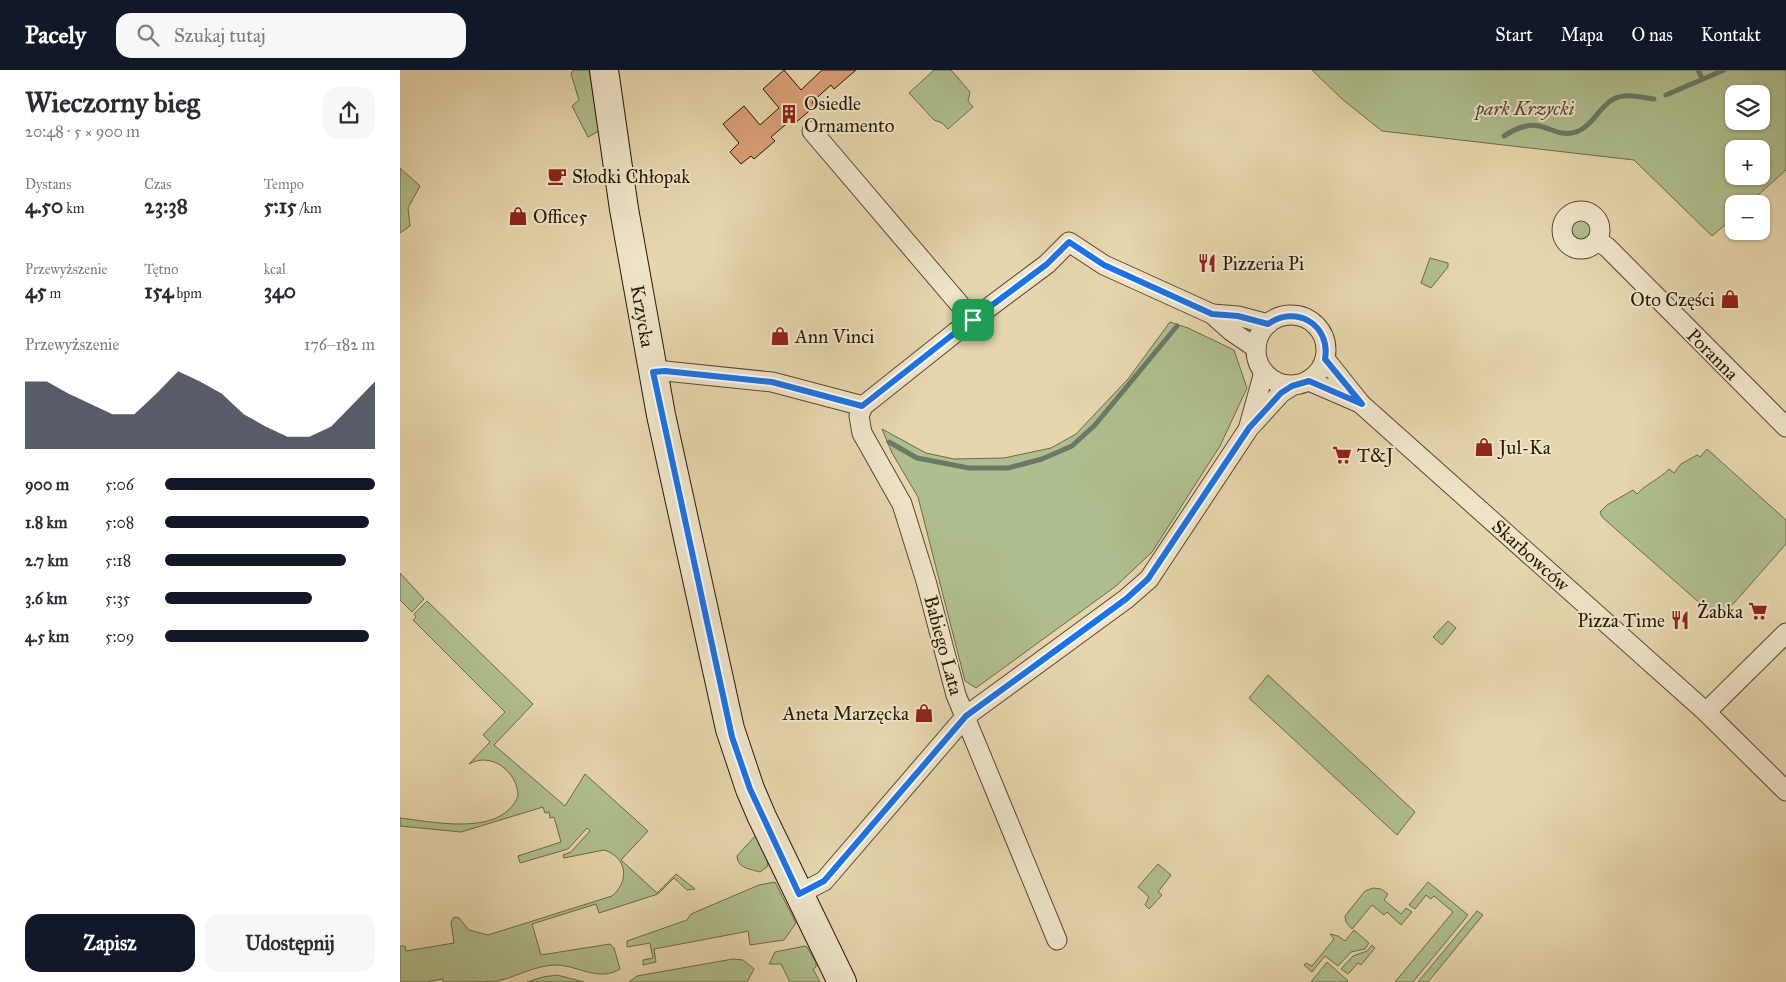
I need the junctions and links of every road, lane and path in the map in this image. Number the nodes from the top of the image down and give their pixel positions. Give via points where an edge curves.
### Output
1 (604, 70) edge
2 (812, 131) dead end
3 (1597, 241) dead end
4 (1212, 314) junction
5 (973, 320) junction
6 (1268, 324) junction
7 (1256, 348) junction
8 (1325, 359) junction
9 (653, 372) junction
10 (1264, 372) junction
11 (1300, 383) junction
12 (1362, 404) junction
13 (862, 406) junction
14 (1786, 427) edge
15 (1249, 428) junction
16 (1786, 633) edge
17 (1706, 712) junction
18 (966, 716) junction
19 (1786, 791) edge
20 (799, 894) junction
21 (1057, 940) dead end
22 (842, 982) edge

1 - 9 street, Krzycka via 624,209
2 - 5 street
3 - 14 street, Poranna via 1613,253
4 - 5 street via 1104,265 1069,242 1047,264
4 - 6 street via 1238,316
4 - 7 street
5 - 13 street
6 - 7 street
6 - 8 street via 1290,315 1313,323 1323,335
7 - 10 street
8 - 11 street via 1322,368
8 - 12 street, Skarbowców
9 - 13 street via 772,382
9 - 20 street, Krzycka via 732,737 750,789
10 - 11 street via 1272,380
10 - 15 street
11 - 12 street, Skarbowców
11 - 15 street via 1281,393
12 - 17 street, Skarbowców
13 - 18 street, Babiego Lata via 862,433 902,504 956,695
15 - 18 street via 1142,586
16 - 17 street
17 - 19 street, Skarbowców
18 - 20 street via 824,881
18 - 21 street, Babiego Lata
20 - 22 street, Krzycka

